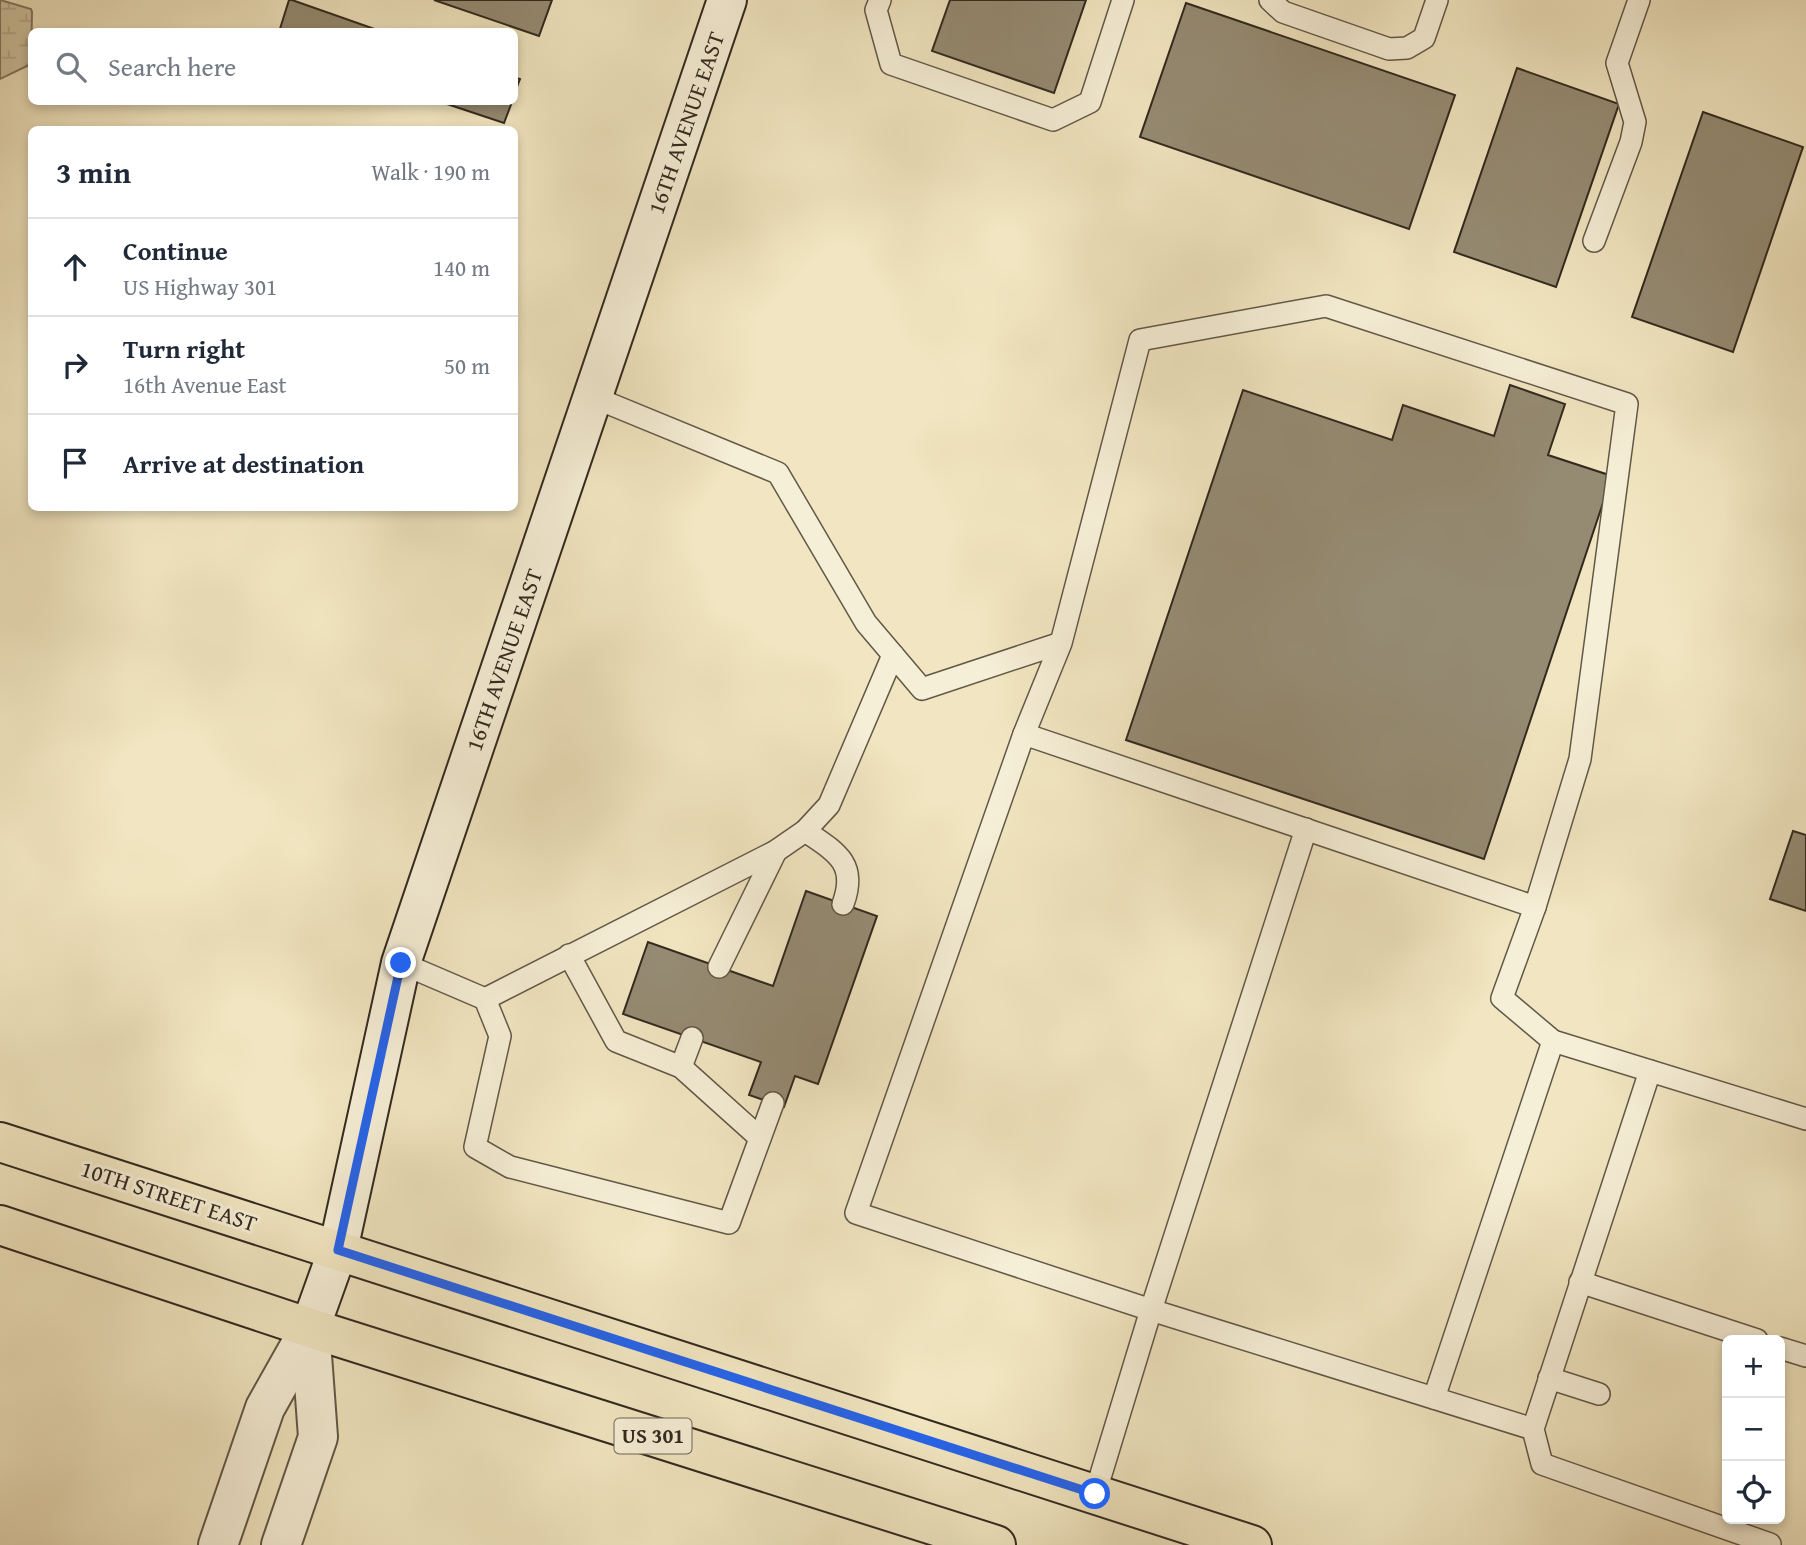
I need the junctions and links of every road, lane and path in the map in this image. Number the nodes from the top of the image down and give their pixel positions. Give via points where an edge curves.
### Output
1 (727, 0) edge
2 (880, 0) edge
3 (1123, 0) edge
4 (1270, 0) edge
5 (1437, 0) edge
6 (1639, 0) edge
7 (1594, 242) dead end
8 (593, 397) junction
9 (1061, 643) junction
10 (893, 655) junction
11 (1024, 734) junction
12 (1306, 830) junction
13 (805, 831) junction
14 (776, 851) junction
15 (843, 904) dead end
16 (1535, 907) junction
17 (569, 955) junction
18 (401, 963) junction
19 (719, 967) dead end
20 (485, 999) junction
21 (692, 1038) dead end
22 (1553, 1041) junction
23 (681, 1067) junction
24 (1650, 1071) junction
25 (773, 1103) dead end
26 (1806, 1119) edge
27 (760, 1138) junction
28 (0, 1142) edge
29 (0, 1225) edge
30 (338, 1250) junction
31 (1580, 1282) junction
32 (1151, 1310) junction
33 (310, 1328) junction
34 (1742, 1335) edge
35 (1785, 1350) edge
36 (1806, 1356) edge
37 (1549, 1378) junction
38 (1599, 1394) dead end
39 (1434, 1398) junction
40 (1533, 1429) junction
41 (1095, 1494) junction
42 (1770, 1544) edge
43 (218, 1545) edge
44 (281, 1545) edge
45 (996, 1545) edge
46 (1252, 1545) edge

1 - 8 street, 16TH AVENUE EAST
2 - 3 lane via 876,10 891,64 1053,120 1090,102
4 - 5 lane via 1283,12 1389,49 1407,48 1424,38
6 - 7 lane via 1617,63 1635,121 1633,132
8 - 10 lane via 779,474 866,623
8 - 18 street, 16TH AVENUE EAST
9 - 10 lane via 922,690
9 - 11 lane
9 - 16 lane via 1140,340 1325,306 1627,404 1580,759
10 - 13 lane via 829,805
11 - 12 lane
11 - 32 lane via 856,1213
12 - 16 lane
12 - 32 lane
13 - 14 lane
13 - 15 lane via 836,852 846,870 850,885
14 - 17 lane
14 - 19 lane
16 - 22 lane via 1502,998
17 - 20 lane
17 - 23 lane via 616,1041
18 - 20 lane
18 - 30 street, 16TH AVENUE EAST
20 - 27 lane via 500,1036 475,1147 510,1167 729,1223
21 - 23 lane
22 - 24 lane
22 - 39 lane
23 - 27 lane
24 - 26 lane
24 - 31 lane
25 - 27 lane
28 - 30 main road, 10TH STREET EAST
29 - 33 main road, US 301
30 - 33 street, 16TH AVENUE EAST
30 - 41 main road, 10TH STREET EAST
31 - 34 lane
31 - 37 lane
32 - 39 lane
32 - 41 lane
33 - 43 street via 265,1408
33 - 44 street via 318,1437
33 - 45 main road, US 301
35 - 36 lane
37 - 38 lane
37 - 40 lane
39 - 40 lane
40 - 42 lane via 1542,1464
41 - 46 main road, 10TH STREET EAST

